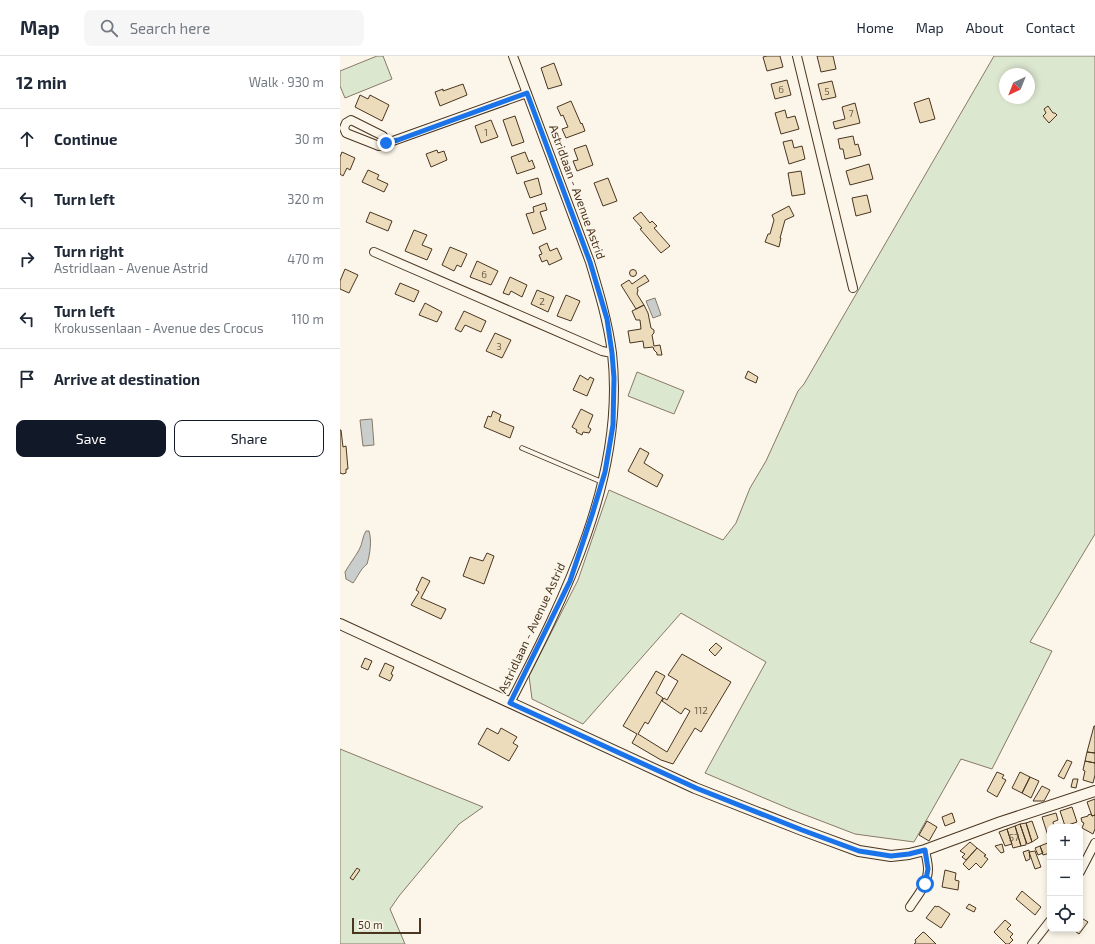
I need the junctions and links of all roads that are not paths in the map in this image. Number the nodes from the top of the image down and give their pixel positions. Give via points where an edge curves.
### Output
1 (513, 56) edge
2 (797, 56) edge
3 (527, 93) junction
4 (386, 143) junction
5 (374, 252) dead end
6 (853, 288) dead end
7 (612, 353) junction
8 (522, 448) dead end
9 (602, 482) junction
10 (340, 624) edge
11 (510, 703) junction
12 (1095, 791) edge
13 (1095, 844) edge
14 (925, 850) junction
15 (1083, 866) edge
16 (910, 907) dead end
17 (1047, 925) edge
18 (1032, 944) edge

1 - 3 street, Astridlaan - Avenue Astrid
2 - 6 street
3 - 4 street
3 - 7 street, Astridlaan - Avenue Astrid via 590,262 607,319
4 - 4 street via 383,136 351,120 346,123 346,133 379,146
5 - 7 street via 602,351
7 - 9 street, Astridlaan - Avenue Astrid via 613,425
8 - 9 lane
9 - 11 street, Astridlaan - Avenue Astrid via 570,581
10 - 11 street
11 - 14 street via 696,788 859,851 891,856
12 - 14 street
13 - 15 street
14 - 16 street via 927,877
17 - 18 street

